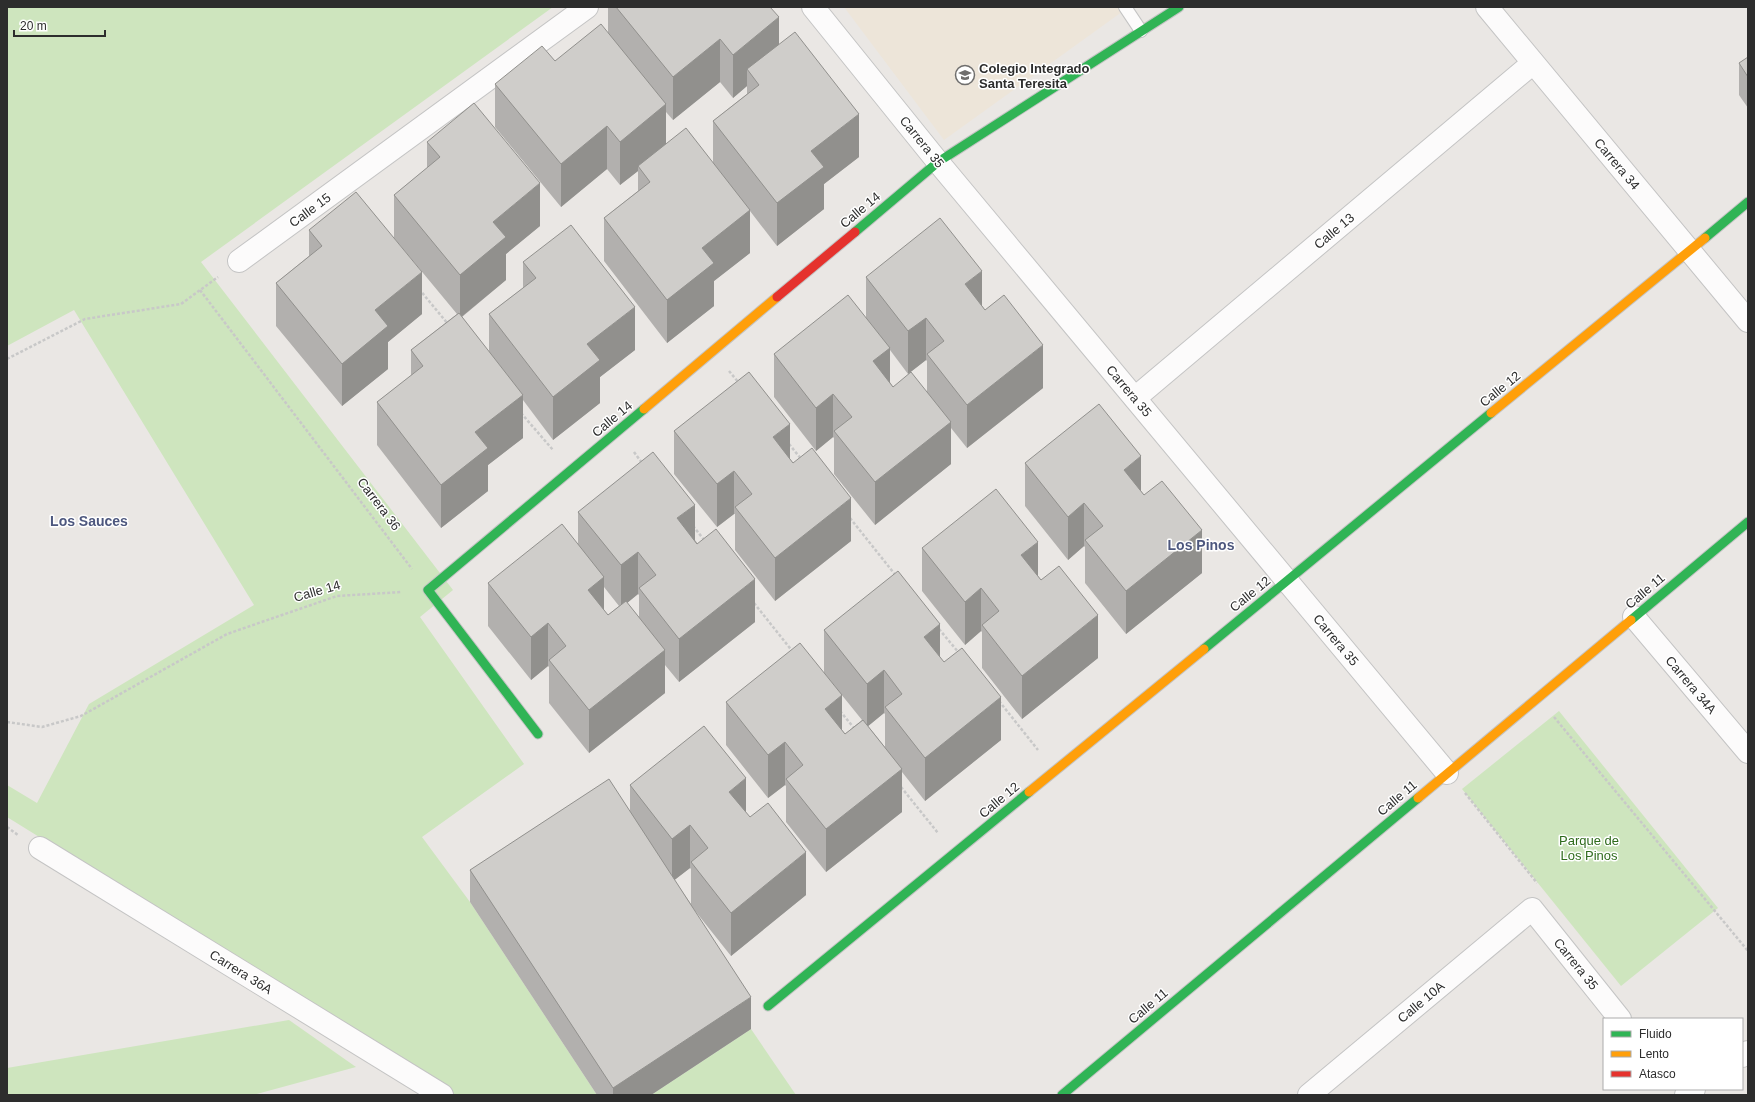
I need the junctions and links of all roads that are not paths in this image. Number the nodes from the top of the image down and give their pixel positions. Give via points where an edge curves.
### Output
1 (587, 7) edge
2 (813, 7) edge
3 (1125, 7) edge
4 (1487, 7) edge
5 (1177, 8) edge
6 (1141, 32) junction
7 (1533, 63) junction
8 (938, 162) junction
9 (1748, 202) edge
10 (1689, 251) junction
11 (239, 261) road end
12 (1748, 321) edge
13 (1135, 398) junction
14 (1748, 522) edge
15 (1286, 581) junction
16 (1634, 617) junction
17 (538, 734) dead end
18 (1748, 752) edge
19 (1447, 773) junction
20 (40, 848) dead end
21 (1532, 909) joint
22 (768, 1006) dead end
23 (1619, 1018) edge
24 (442, 1095) edge
25 (1062, 1095) edge
26 (1309, 1095) edge

1 - 11 street, Calle 15
2 - 8 street, Carrera 35
3 - 6 lane
4 - 7 street, Carrera 34
5 - 6 street, Calle 14
6 - 8 street, Calle 14
7 - 10 street, Carrera 34
7 - 13 street, Calle 13
8 - 13 street, Carrera 35
8 - 17 street, Calle 14 via 428,590
9 - 10 street, Calle 12
10 - 12 street, Carrera 34
10 - 15 street, Calle 12
13 - 15 street, Carrera 35
14 - 16 street, Calle 11
15 - 19 street, Carrera 35
15 - 22 street, Calle 12
16 - 18 street, Carrera 34A
16 - 19 street, Calle 11
19 - 25 street, Calle 11
20 - 24 street, Carrera 36A
21 - 23 street, Carrera 35
21 - 26 street, Calle 10A

